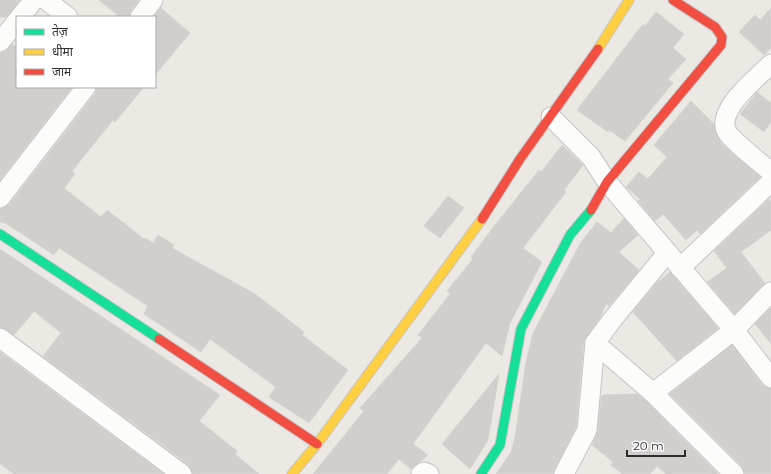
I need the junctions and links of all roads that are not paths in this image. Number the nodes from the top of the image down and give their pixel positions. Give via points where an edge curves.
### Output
1 (34, 0) edge
2 (46, 0) edge
3 (154, 0) edge
4 (629, 0) edge
5 (674, 0) edge
6 (21, 16) edge
7 (67, 16) edge
8 (141, 16) edge
9 (16, 22) edge
10 (0, 42) edge
11 (771, 64) edge
12 (85, 88) edge
13 (550, 118) junction
14 (771, 172) edge
15 (607, 182) junction
16 (771, 182) edge
17 (0, 198) edge
18 (0, 234) edge
19 (667, 253) junction
20 (680, 268) junction
21 (771, 292) edge
22 (734, 330) junction
23 (0, 338) edge
24 (595, 343) junction
25 (771, 378) edge
26 (653, 393) junction
27 (317, 444) junction
28 (571, 471) edge
29 (182, 474) edge
30 (292, 474) edge
31 (421, 474) edge
32 (429, 474) edge
33 (481, 474) edge
34 (734, 474) edge

1 - 6 street
2 - 7 street
3 - 8 street
4 - 13 street via 600,48
5 - 15 street via 716,27 722,37 721,45
9 - 10 street
11 - 14 street via 729,107 724,116 724,125 729,135
12 - 17 street
13 - 15 street via 591,157
13 - 27 street via 520,159 485,215
15 - 19 street
15 - 33 street via 591,209 570,235 521,329 500,445
16 - 20 street
18 - 27 street
19 - 20 street
19 - 24 street
20 - 22 street
21 - 22 street
22 - 25 street
22 - 26 street
23 - 29 street
24 - 26 street
24 - 28 street via 587,430
26 - 34 street
27 - 30 street
31 - 32 street

